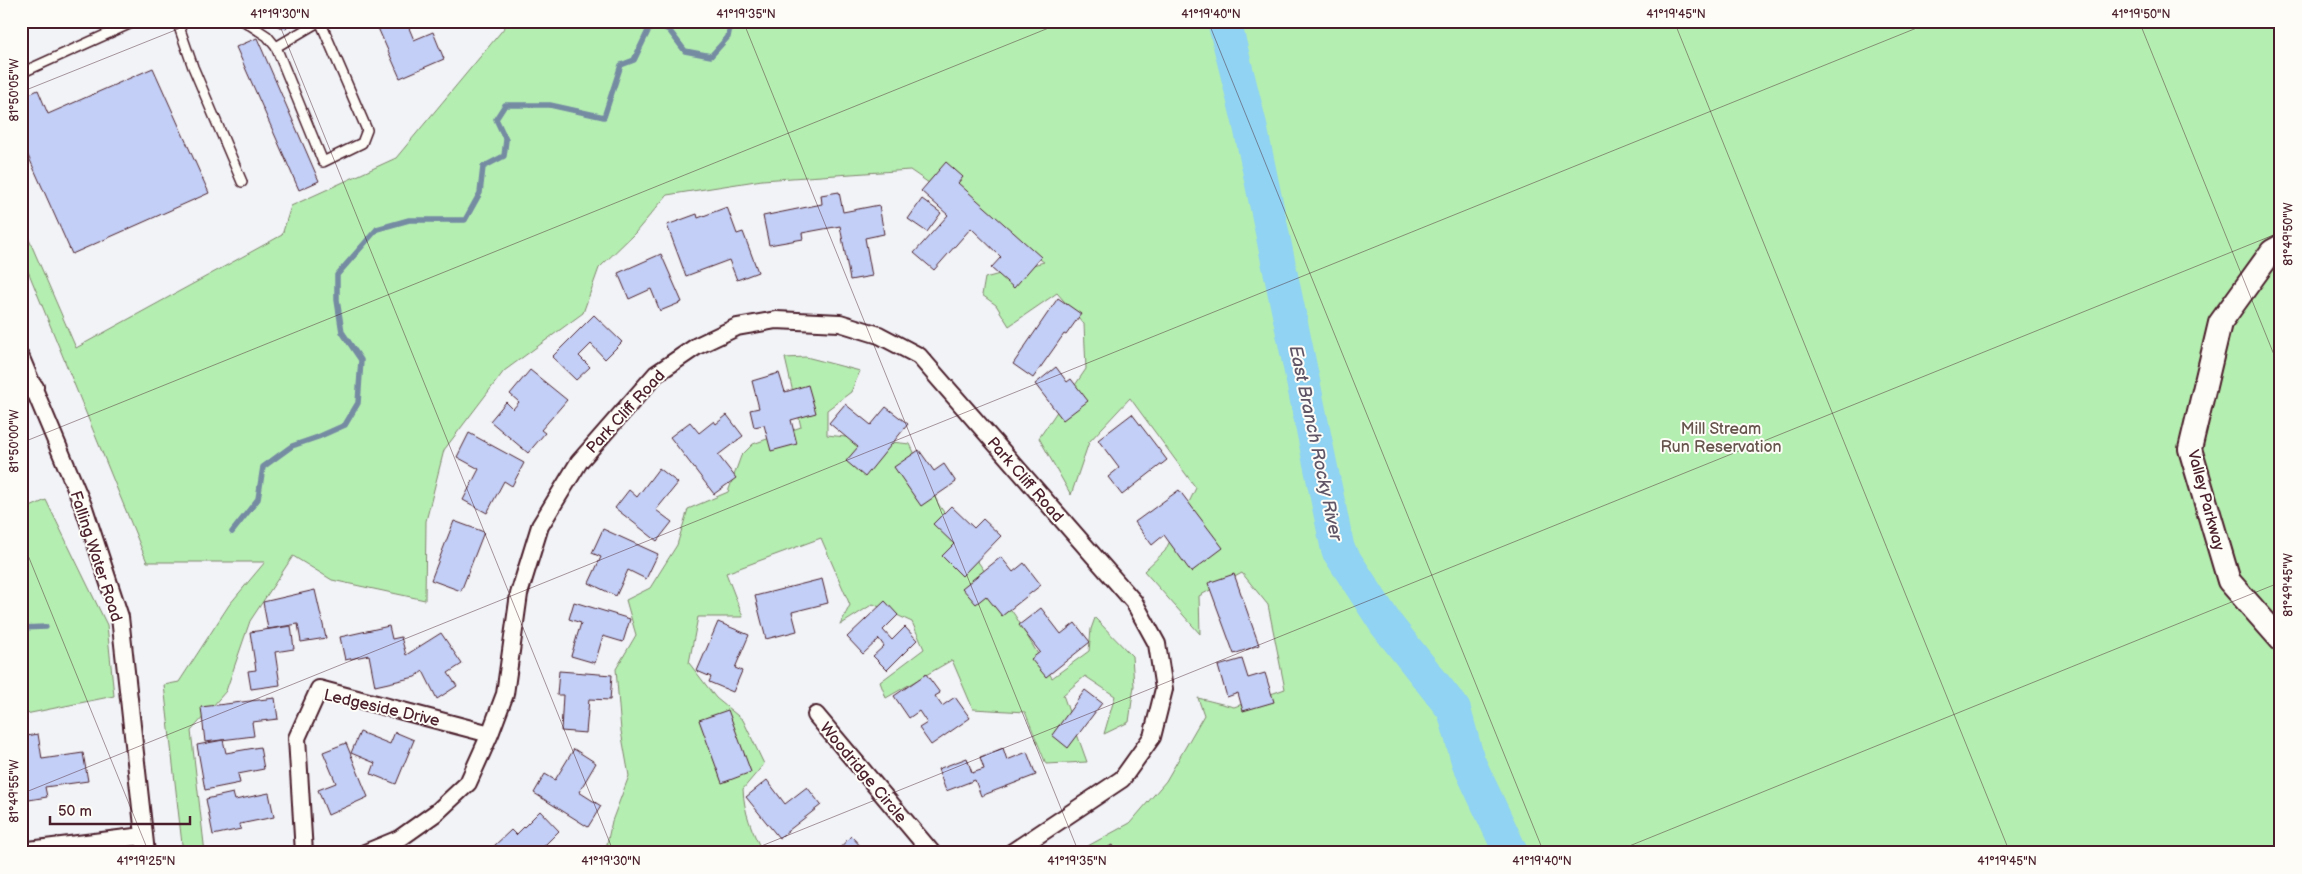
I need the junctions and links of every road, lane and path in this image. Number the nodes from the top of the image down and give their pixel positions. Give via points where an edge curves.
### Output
1 (136, 21) edge
2 (176, 21) edge
3 (244, 21) edge
4 (320, 21) edge
5 (276, 47) junction
6 (21, 73) edge
7 (242, 182) dead end
8 (2281, 246) edge
9 (21, 358) edge
10 (28, 390) edge
11 (2281, 640) edge
12 (816, 714) dead end
13 (490, 734) junction
14 (143, 836) junction
15 (21, 851) edge
16 (146, 853) edge
17 (304, 853) edge
18 (365, 853) edge
19 (932, 853) edge
20 (1011, 853) edge

1 - 6 lane
2 - 7 lane via 192,67
3 - 5 lane via 267,36
4 - 5 lane
4 - 5 lane via 367,130 362,143 323,162
8 - 11 street, Valley Parkway via 2272,251 2220,323 2190,450 2229,581
9 - 10 street, Falling Water Road
10 - 14 street, Falling Water Road via 84,508 120,617
12 - 19 street, Woodridge Circle
13 - 17 street, Ledgeside Drive via 319,689 296,738
13 - 18 street, Park Cliff Road via 468,783 437,812 399,839
13 - 20 street, Park Cliff Road via 505,694 519,594 540,526 579,462 656,374 696,346 737,327 776,320 840,323 879,335 918,356 1134,602 1157,644 1164,689 1152,737 1122,779
14 - 15 street
14 - 16 street, Falling Water Road

